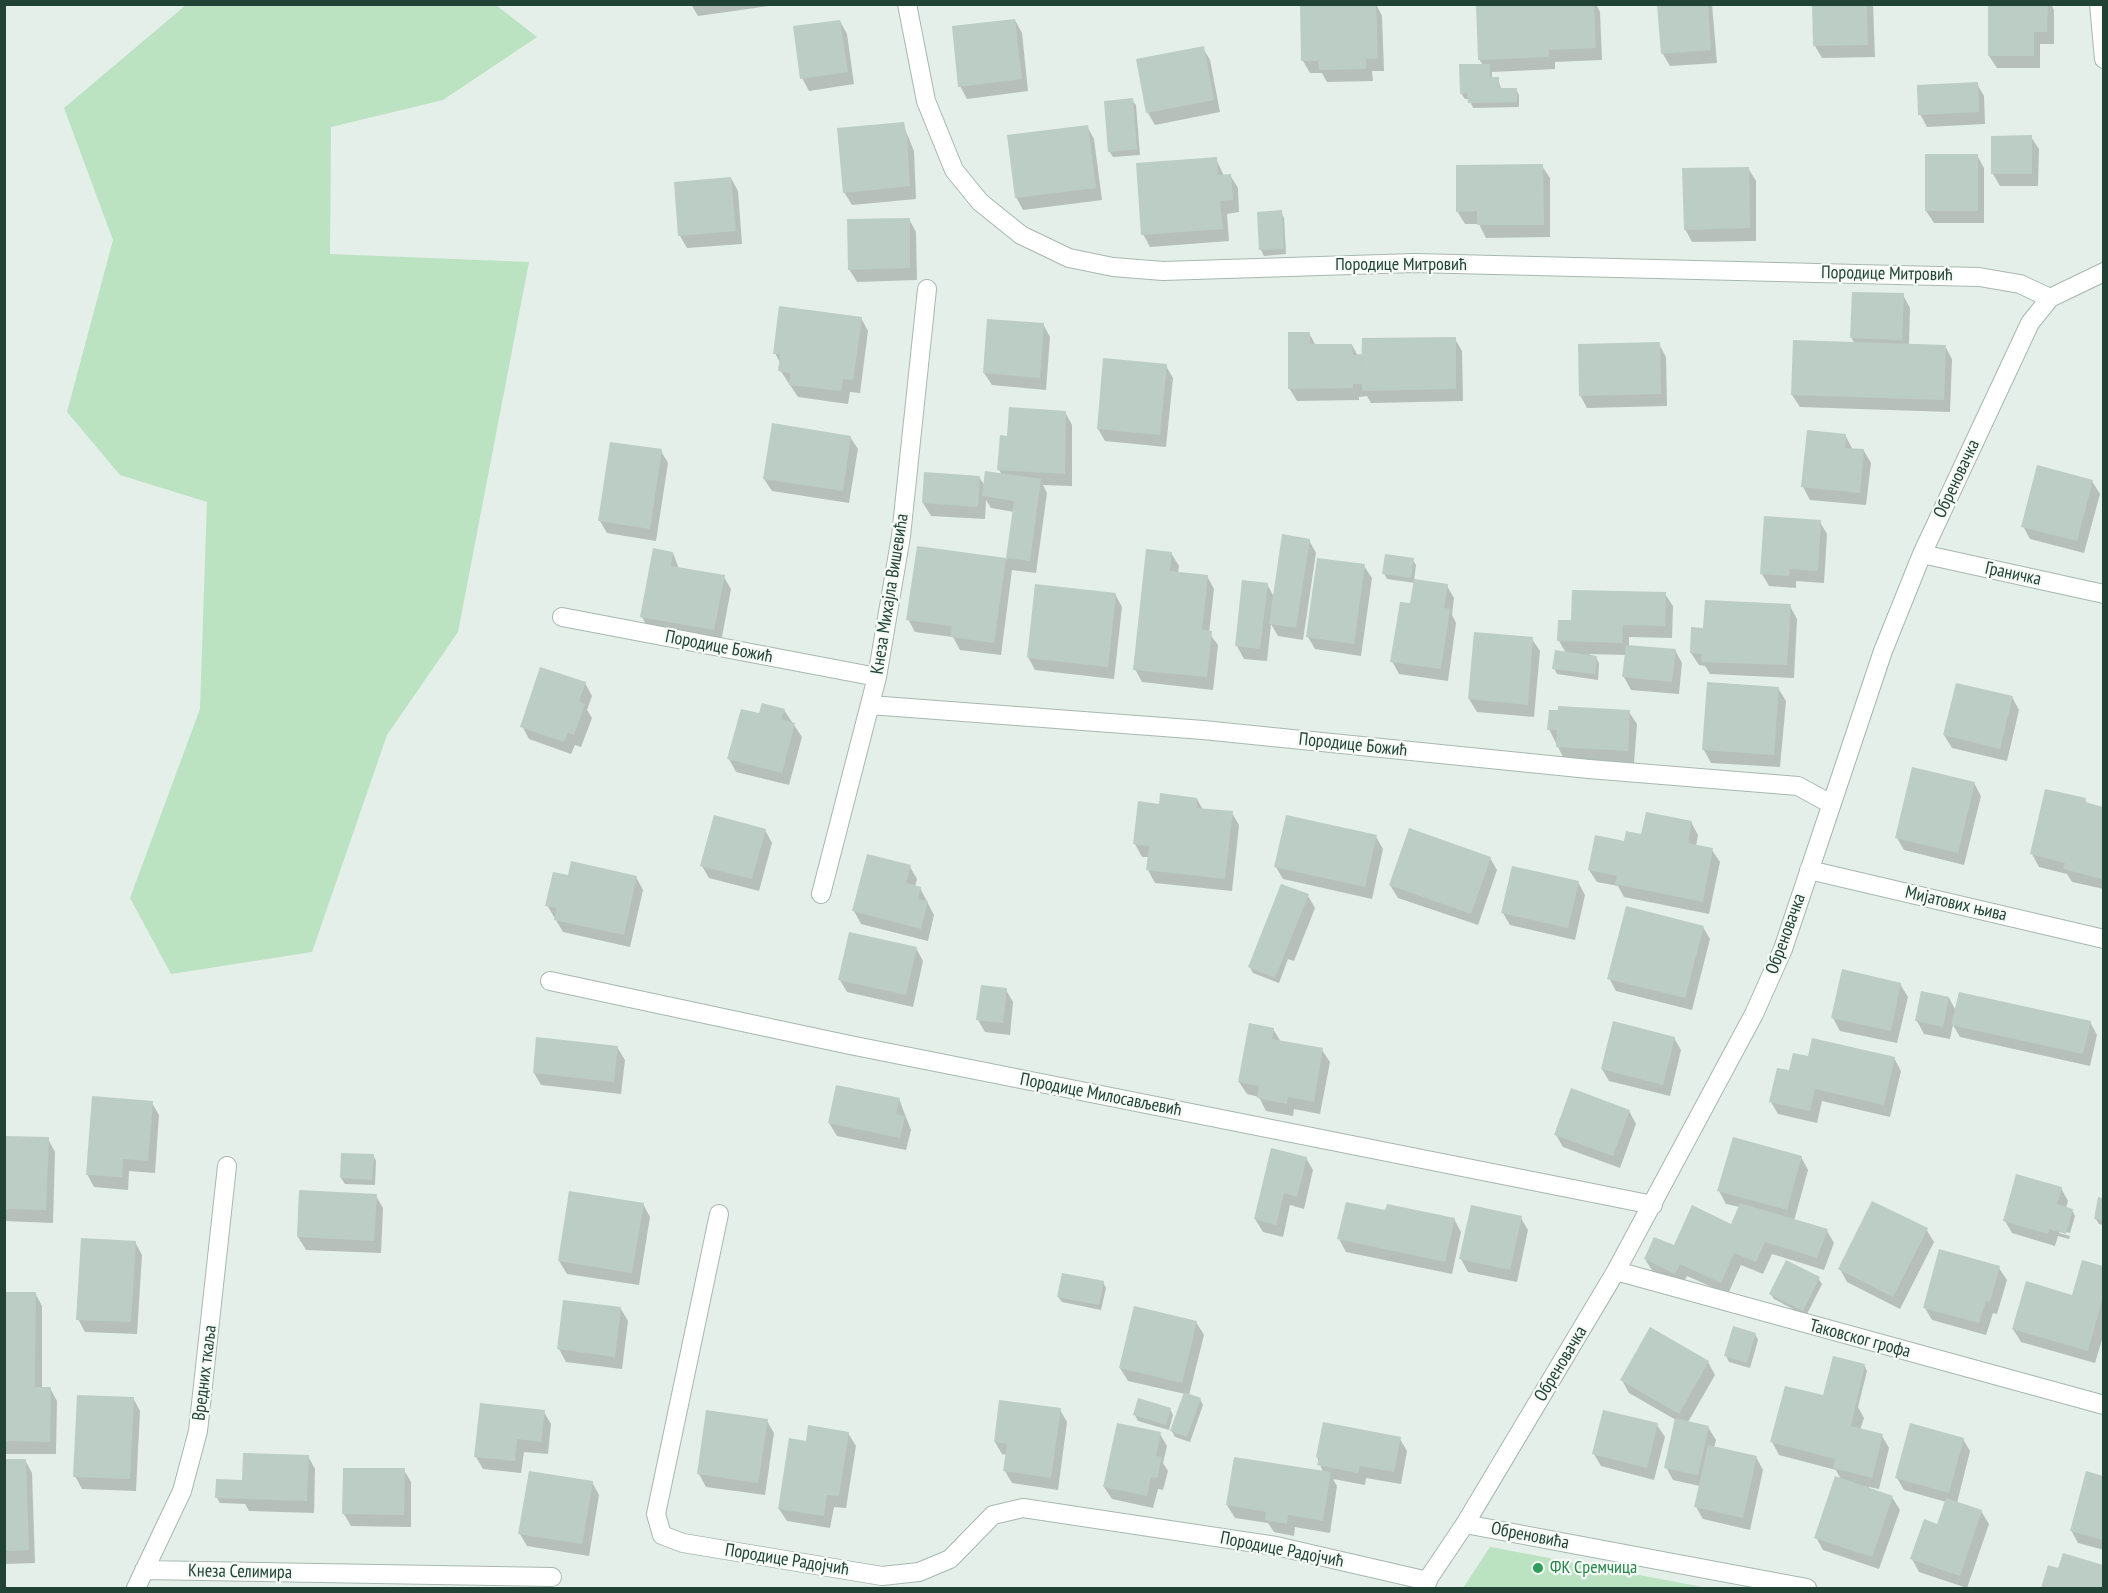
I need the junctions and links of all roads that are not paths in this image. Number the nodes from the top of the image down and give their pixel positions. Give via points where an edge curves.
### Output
1 (907, 4) edge
2 (2099, 4) edge
3 (2103, 59) edge
4 (2103, 272) edge
5 (927, 289) dead end
6 (2050, 298) junction
7 (1922, 554) junction
8 (2103, 594) edge
9 (562, 616) dead end
10 (877, 677) junction
11 (870, 705) junction
12 (1831, 804) junction
13 (1809, 870) junction
14 (820, 894) dead end
15 (2103, 939) edge
16 (550, 981) dead end
17 (226, 1166) dead end
18 (1653, 1205) junction
19 (718, 1214) dead end
20 (1616, 1271) junction
21 (2103, 1405) edge
22 (1465, 1524) junction
23 (144, 1570) junction
24 (552, 1577) dead end
25 (1425, 1585) edge
26 (136, 1588) edge
27 (1807, 1588) edge

1 - 6 street, Породице Митровић via 926,101 954,170 980,202 1021,236 1069,258 1163,271 1414,263 1979,277 2020,284
2 - 3 street
4 - 6 street, Обреновачка
5 - 10 street, Кнеза Михајла Вишевића via 901,536
6 - 7 street, Обреновачка via 2030,323
7 - 8 street, Граничка
7 - 12 street, Обреновачка via 1883,651
9 - 10 street, Породице Божић
10 - 11 street, Кнеза Михајла Вишевића
11 - 12 street, Породице Божић via 1203,729 1589,770 1798,786
11 - 14 street, Кнеза Михајла Вишевића
12 - 13 street, Обреновачка
13 - 15 street, Мијатових њива
13 - 18 street, Обреновачка via 1783,949 1755,1014
16 - 18 street, Породице Милосављевић via 850,1045
17 - 23 street, Вредних ткаља via 198,1431 182,1491
18 - 20 street, Обреновачка
19 - 25 street, Породице Радојчић via 656,1514 662,1535 683,1543 882,1576 919,1572 950,1559 993,1515 1023,1508 1276,1546
20 - 21 street, Таковског грофа
20 - 22 street, Обреновачка
22 - 25 street, Обреновачка
22 - 27 street, Обреновића
23 - 24 street, Кнеза Селимира
23 - 26 street, Вредних ткаља

